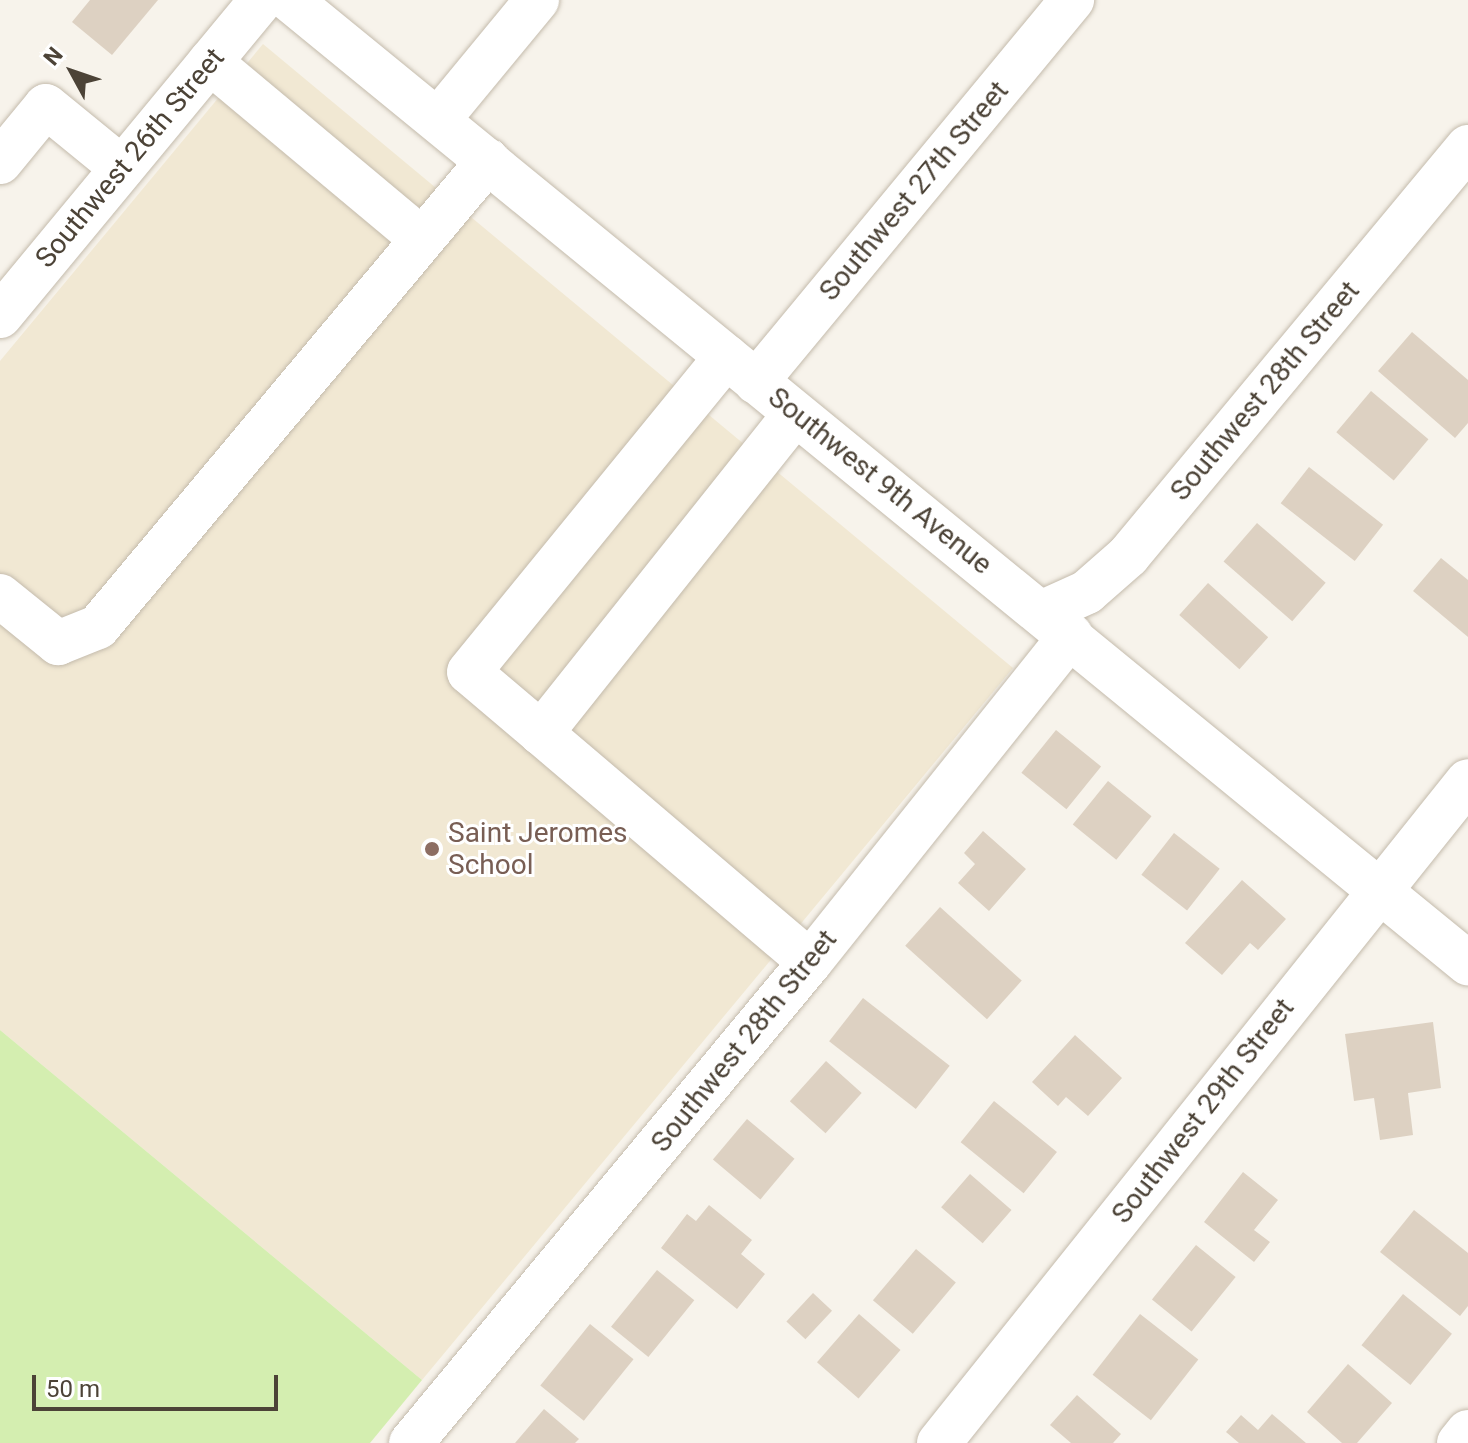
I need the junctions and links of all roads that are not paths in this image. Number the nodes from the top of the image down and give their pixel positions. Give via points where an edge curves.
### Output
1 (261, 0) edge
2 (290, 0) edge
3 (537, 0) edge
4 (1072, 0) edge
5 (210, 62) junction
6 (438, 120) junction
7 (1468, 147) edge
8 (488, 161) junction
9 (0, 162) edge
10 (122, 168) junction
11 (422, 239) junction
12 (0, 316) edge
13 (741, 369) junction
14 (795, 414) junction
15 (0, 596) edge
16 (1057, 624) junction
17 (541, 733) junction
18 (1468, 781) edge
19 (1380, 889) junction
20 (810, 962) junction
21 (1468, 963) edge
22 (1468, 1432) edge
23 (411, 1443) edge
24 (939, 1443) edge
25 (1459, 1443) edge

1 - 5 street, Southwest 26th Street
2 - 6 street, Southwest 9th Avenue
3 - 6 street
4 - 13 street, Southwest 27th Street
5 - 10 street, Southwest 26th Street
5 - 11 street
6 - 8 street, Southwest 9th Avenue
7 - 16 street, Southwest 28th Street via 1128,556
8 - 11 street
8 - 13 street, Southwest 9th Avenue
9 - 10 street via 46,106
10 - 12 street, Southwest 26th Street
11 - 15 street via 98,627 58,643
13 - 14 street, Southwest 9th Avenue
13 - 17 street, Southwest 27th Street via 469,672
14 - 16 street, Southwest 9th Avenue
14 - 17 street
16 - 19 street, Southwest 9th Avenue
16 - 20 street, Southwest 28th Street
17 - 20 street
18 - 19 street, Southwest 29th Street
19 - 21 street, Southwest 9th Avenue
19 - 24 street, Southwest 29th Street
20 - 23 street, Southwest 28th Street
22 - 25 street

